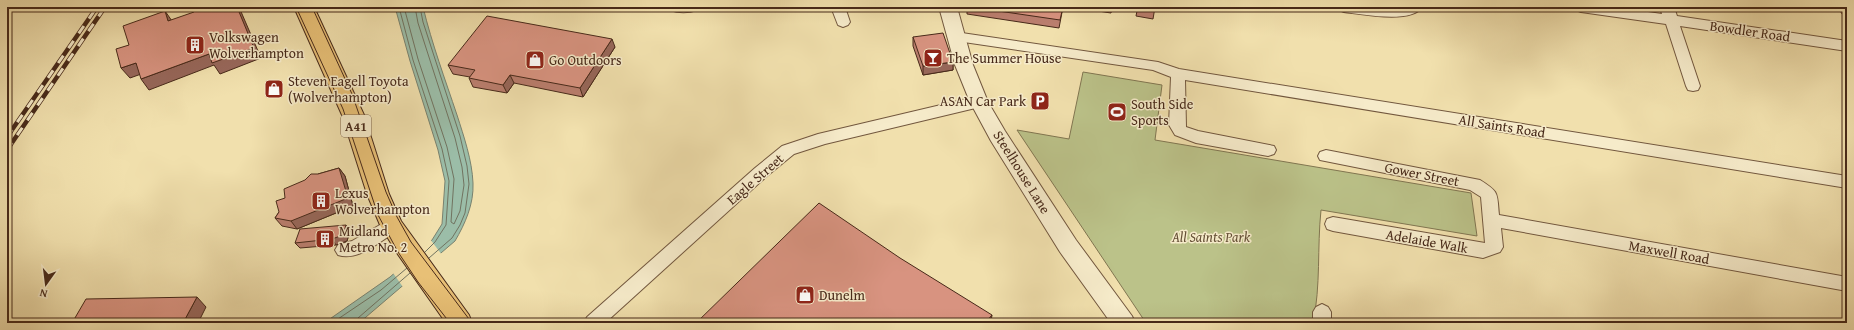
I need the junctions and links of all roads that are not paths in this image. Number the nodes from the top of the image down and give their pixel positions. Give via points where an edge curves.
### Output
1 (304, 7) edge
2 (675, 7) edge
3 (692, 7) edge
4 (838, 7) edge
5 (948, 7) edge
6 (1344, 7) edge
7 (1415, 7) edge
8 (1581, 7) edge
9 (1846, 7) edge
10 (1847, 10) edge
11 (1669, 14) edge
12 (843, 22) dead end
13 (955, 37) junction
14 (1847, 46) edge
15 (1178, 74) junction
16 (1693, 86) dead end
17 (979, 102) junction
18 (1268, 150) dead end
19 (1326, 156) dead end
20 (1847, 182) edge
21 (1492, 220) junction
22 (1333, 224) dead end
23 (392, 225) junction
24 (344, 250) dead end
25 (1847, 284) edge
26 (460, 323) edge
27 (593, 323) edge
28 (1124, 323) edge

1 - 23 highway, A41 via 353,115 378,194
2 - 3 street
4 - 12 street
5 - 13 street, Steelhouse Lane
6 - 7 street via 1389,12
8 - 11 street, Bowdler Road
9 - 10 street
11 - 14 street, Bowdler Road
11 - 16 street
13 - 15 street, All Saints Road via 1154,67
13 - 17 street, Steelhouse Lane
15 - 18 street via 1177,125 1180,131 1196,137
15 - 20 street, All Saints Road
17 - 27 street, Eagle Street via 824,138 788,150
17 - 28 street, Steelhouse Lane via 1068,246
19 - 21 street, Gower Street via 1474,184 1489,194
21 - 22 street, Adelaide Walk via 1494,247 1483,251
21 - 25 street, Maxwell Road
23 - 24 street via 356,247
23 - 26 highway, A41

